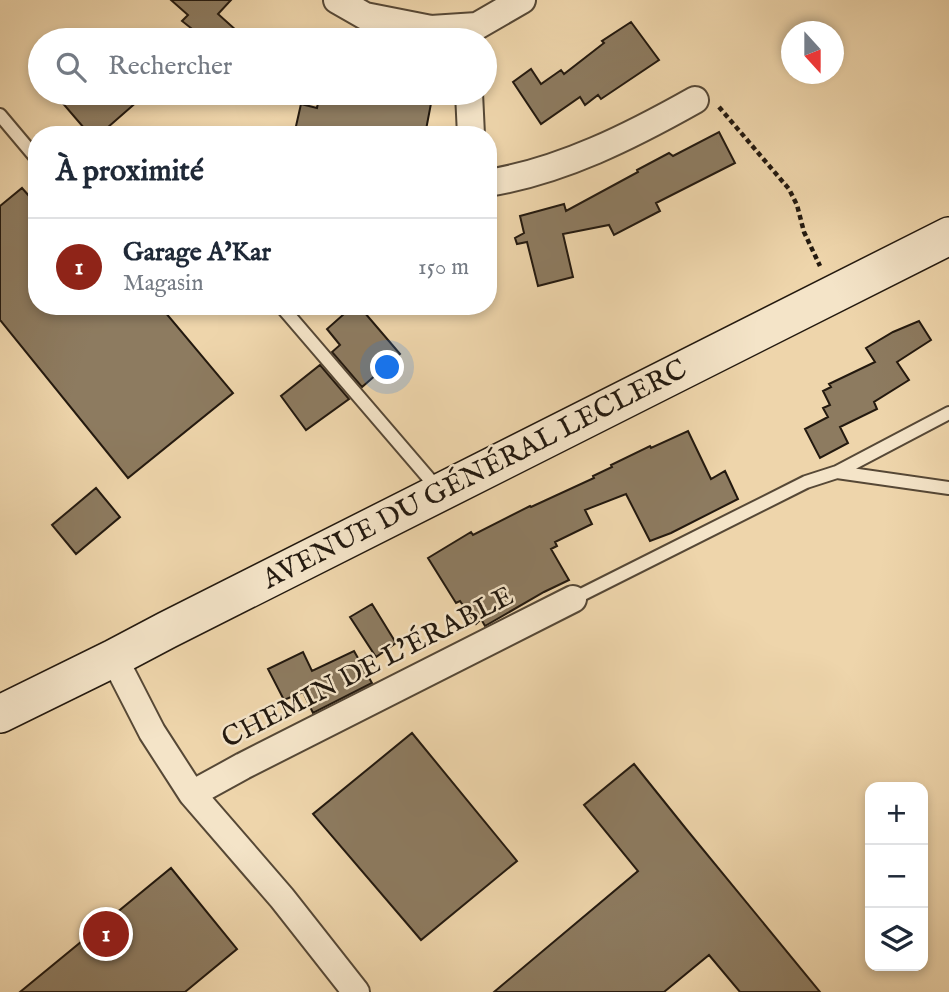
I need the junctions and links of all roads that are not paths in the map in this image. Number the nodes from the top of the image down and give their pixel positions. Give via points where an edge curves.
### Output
1 (337, 0) edge
2 (522, 0) edge
3 (426, 28) edge
4 (474, 28) edge
5 (695, 100) road end
6 (469, 105) edge
7 (0, 115) edge
8 (470, 126) edge
9 (28, 148) edge
10 (497, 181) edge
11 (949, 236) edge
12 (289, 315) edge
13 (949, 412) edge
14 (836, 472) junction
15 (949, 488) edge
16 (441, 492) junction
17 (573, 599) joint
18 (114, 658) junction
19 (0, 714) edge
20 (192, 794) junction
21 (356, 992) edge

1 - 3 street via 365,16
2 - 4 street
5 - 10 street via 606,146
6 - 8 street
7 - 9 lane
11 - 16 main road, AVENUE DU GÉNÉRAL LECLERC
12 - 16 lane
13 - 14 lane
14 - 15 lane
14 - 17 lane via 806,482
16 - 18 main road, AVENUE DU GÉNÉRAL LECLERC
17 - 20 street, CHEMIN DE L'ÉRABLE
18 - 19 main road, AVENUE DU GÉNÉRAL LECLERC
18 - 20 street via 152,732
20 - 21 street

